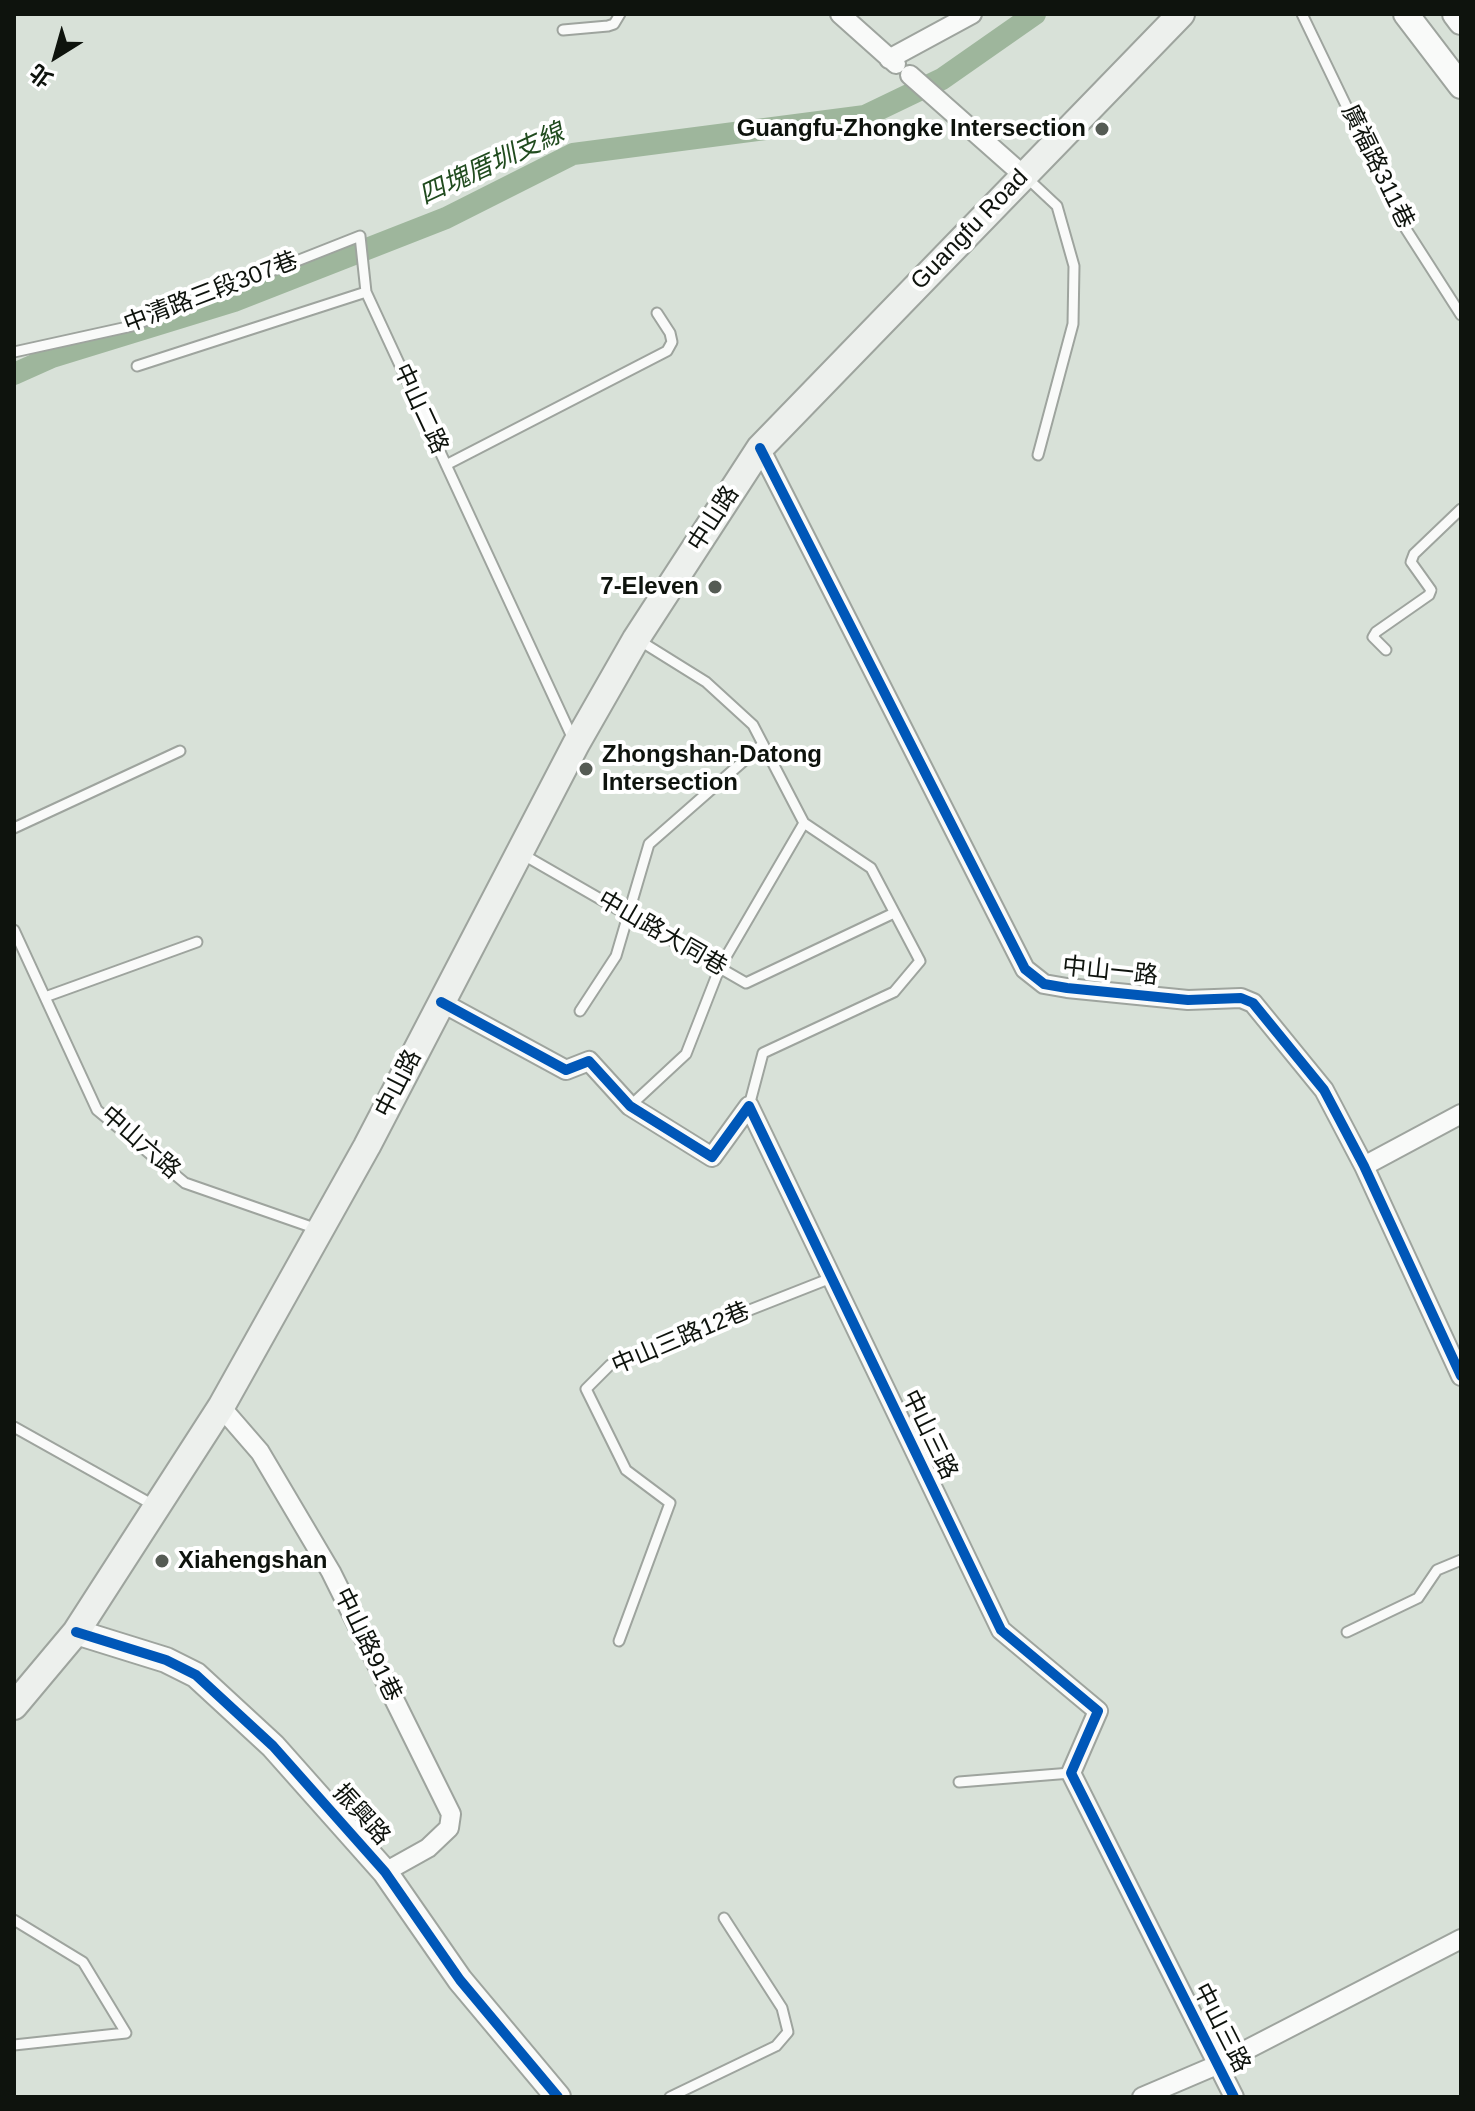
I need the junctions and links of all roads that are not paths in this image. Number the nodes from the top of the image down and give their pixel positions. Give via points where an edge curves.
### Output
1 (620, 14) edge
2 (840, 14) edge
3 (972, 14) edge
4 (1181, 14) edge
5 (1302, 14) edge
6 (1406, 14) edge
7 (1455, 14) edge
8 (1461, 22) edge
9 (563, 30) dead end
10 (889, 59) junction
11 (1461, 86) edge
12 (1023, 175) junction
13 (360, 236) joint
14 (366, 292) junction
15 (657, 313) dead end
16 (1461, 315) edge
17 (14, 352) edge
18 (137, 366) dead end
19 (760, 448) junction
20 (1038, 455) dead end
21 (446, 465) junction
22 (1461, 509) edge
23 (636, 639) junction
24 (1386, 650) dead end
25 (576, 744) junction
26 (763, 744) junction
27 (180, 751) dead end
28 (804, 823) junction
29 (14, 828) edge
30 (519, 852) junction
31 (626, 912) junction
32 (894, 913) junction
33 (14, 930) edge
34 (197, 942) dead end
35 (720, 967) junction
36 (45, 997) junction
37 (441, 1002) junction
38 (580, 1011) dead end
39 (630, 1106) junction
40 (749, 1106) junction
41 (1461, 1114) edge
42 (1364, 1166) junction
43 (320, 1230) junction
44 (831, 1278) junction
45 (1454, 1348) edge
46 (1461, 1376) edge
47 (221, 1407) junction
48 (14, 1427) edge
49 (155, 1506) junction
50 (1461, 1560) edge
51 (76, 1632) junction
52 (1347, 1632) dead end
53 (619, 1641) dead end
54 (14, 1706) edge
55 (1071, 1773) junction
56 (959, 1782) dead end
57 (385, 1872) junction
58 (724, 1918) dead end
59 (14, 1920) edge
60 (1461, 1939) edge
61 (14, 2045) edge
62 (1217, 2065) junction
63 (558, 2097) edge
64 (670, 2097) edge
65 (1142, 2097) edge
66 (1234, 2097) edge

1 - 9 lane via 608,26
2 - 10 street
3 - 10 street
4 - 12 main road, Guangfu Road
5 - 16 lane, 廣福路311巷 via 1404,226
6 - 11 street
7 - 8 street
10 - 12 street
12 - 19 main road, Guangfu Road
12 - 20 lane via 1057,206 1074,266 1073,324
13 - 14 lane, 中山二路
13 - 17 lane, 中清路三段307巷 via 132,326
14 - 18 lane
14 - 21 lane, 中山二路
15 - 21 lane via 670,333 667,351
19 - 23 main road, 中山路
19 - 42 street, 中山一路 via 1025,969 1044,984 1067,988 1188,1000 1241,998 1253,1003 1324,1090
21 - 25 lane, 中山二路
22 - 24 lane via 1414,554 1411,562 1431,590 1376,632 1373,637
23 - 25 main road, 中山路
23 - 26 lane via 706,682 753,725
25 - 30 main road, 中山路
26 - 28 lane
26 - 31 lane via 649,844
27 - 29 lane
28 - 32 lane via 871,868
28 - 35 lane
30 - 31 lane, 中山路大同巷
30 - 37 main road, 中山路
31 - 35 lane, 中山路大同巷
31 - 38 lane via 616,956
32 - 35 lane, 中山路大同巷 via 746,983
32 - 40 lane via 920,961 894,992 763,1053
33 - 36 lane, 中山六路
34 - 36 lane
35 - 39 lane via 686,1054
36 - 43 lane, 中山六路 via 97,1110 185,1183
37 - 39 street via 566,1070 589,1061
37 - 43 main road, 中山路
39 - 40 street via 712,1157
40 - 44 street, 中山三路
41 - 42 street
42 - 45 street, 中山一路
43 - 47 main road, 中山路
44 - 53 lane, 中山三路12巷 via 610,1365 586,1389 626,1470 670,1503
44 - 55 street, 中山三路 via 1001,1630 1098,1711
45 - 46 street, 中山一路
47 - 49 main road, 中山路
47 - 57 street, 中山路91巷 via 260,1452 331,1572 451,1814 449,1828 428,1848
48 - 49 lane
49 - 51 main road, 中山路
50 - 52 lane via 1437,1570 1418,1598
51 - 54 main road, 中山路
51 - 57 street, 振興路 via 166,1660 196,1675 273,1746
55 - 56 lane
55 - 62 street, 中山三路
57 - 63 street, 振興路 via 460,1980
58 - 64 lane via 782,2008 788,2032 776,2046
59 - 61 lane via 83,1962 126,2033
60 - 62 street
62 - 65 street
62 - 66 street, 中山三路

